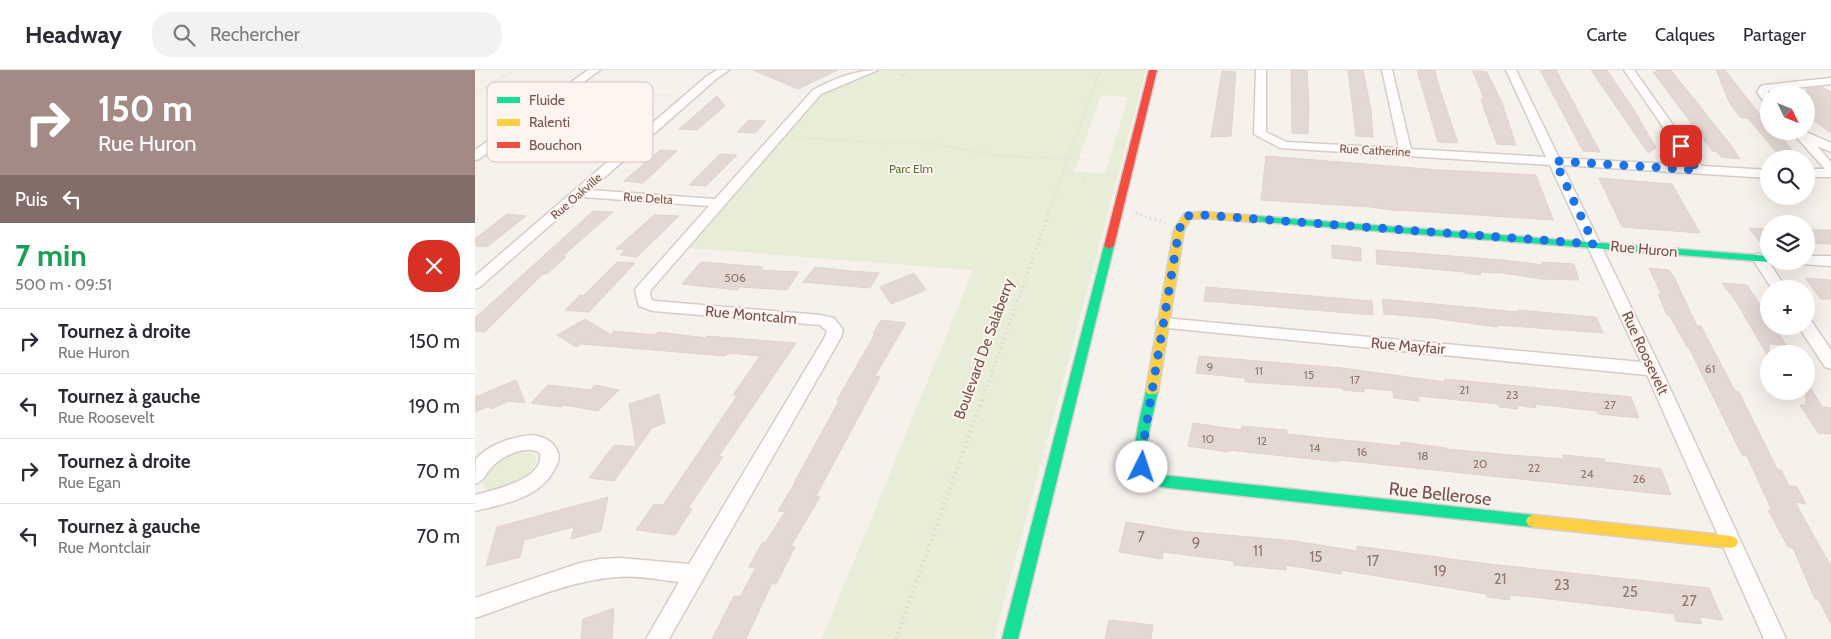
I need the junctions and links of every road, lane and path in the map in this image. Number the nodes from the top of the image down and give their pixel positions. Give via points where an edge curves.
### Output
1 (515, 70) edge
2 (595, 70) edge
3 (724, 70) edge
4 (873, 70) edge
5 (911, 70) edge
6 (1100, 70) edge
7 (1153, 70) edge
8 (1261, 70) edge
9 (1387, 70) edge
10 (1511, 70) edge
11 (1629, 70) edge
12 (1814, 70) edge
13 (911, 79) dead end
14 (1831, 81) edge
15 (495, 82) edge
16 (578, 82) edge
17 (1793, 85) edge
18 (487, 87) edge
19 (475, 94) edge
20 (653, 95) edge
21 (689, 97) junction
22 (653, 128) edge
23 (777, 136) junction
24 (1806, 140) edge
25 (1815, 140) edge
26 (487, 147) edge
27 (1831, 148) edge
28 (1405, 152) junction
29 (475, 156) edge
30 (1069, 159) junction
31 (1090, 160) dead end
32 (1555, 161) junction
33 (615, 162) edge
34 (1831, 169) edge
35 (1698, 170) junction
36 (1086, 172) dead end
37 (1760, 173) edge
38 (1831, 173) edge
39 (1815, 174) edge
40 (1083, 180) dead end
41 (579, 193) junction
42 (718, 203) junction
43 (1128, 211) dead end
44 (1169, 223) dead end
45 (1594, 244) junction
46 (1760, 258) edge
47 (1815, 261) edge
48 (1831, 261) edge
49 (475, 284) edge
50 (1164, 323) junction
51 (1812, 335) edge
52 (1831, 363) edge
53 (1653, 368) junction
54 (475, 476) edge
55 (1147, 476) joint
56 (475, 503) edge
57 (1731, 542) junction
58 (694, 574) junction
59 (475, 608) edge
60 (657, 639) edge
61 (897, 639) edge
62 (1010, 639) edge
63 (1775, 639) edge

1 - 15 path
2 - 16 street
3 - 21 street, Rue Oakville
4 - 23 street, Rue Montcalm via 822,88
5 - 13 path via 903,75
6 - 30 path, Boulevard De Salaberry
7 - 62 street
8 - 28 street, Rue Catherine via 1260,134 1284,145
9 - 28 street
10 - 32 street, Rue Roosevelt
11 - 35 street
12 - 14 street
14 - 17 street
18 - 19 path
20 - 21 path
21 - 22 street, Rue Oakville
23 - 30 path via 882,143 921,142 1002,156
23 - 42 street, Rue Montcalm
24 - 34 street
25 - 27 street
26 - 29 street
28 - 32 street, Rue Catherine
30 - 31 path
30 - 61 path, Boulevard De Salaberry
32 - 35 street, Rue Catherine
32 - 45 street, Rue Roosevelt
33 - 41 street, Rue Oakville
35 - 37 street, Rue Catherine
36 - 40 path
38 - 39 street
41 - 42 street, Rue Delta
41 - 49 street, Rue Oakville
42 - 58 street, Rue Montcalm via 644,285 641,294 644,302 659,307 820,320 828,322 835,330
43 - 44 path
45 - 46 street, Rue Huron
45 - 50 street, Rue Huron via 1189,215 1179,230
45 - 53 street, Rue Roosevelt
47 - 48 street
50 - 53 street, Rue Mayfair
50 - 55 street, Rue Huron via 1141,457
51 - 52 street
53 - 57 street, Rue Roosevelt
54 - 56 street via 491,456 517,445 539,444 550,454 544,472 534,481 502,497
55 - 57 street, Rue Bellerose via 1169,483
57 - 63 street, Rue Roosevelt
58 - 59 street via 600,568
58 - 60 street, Rue Montcalm

